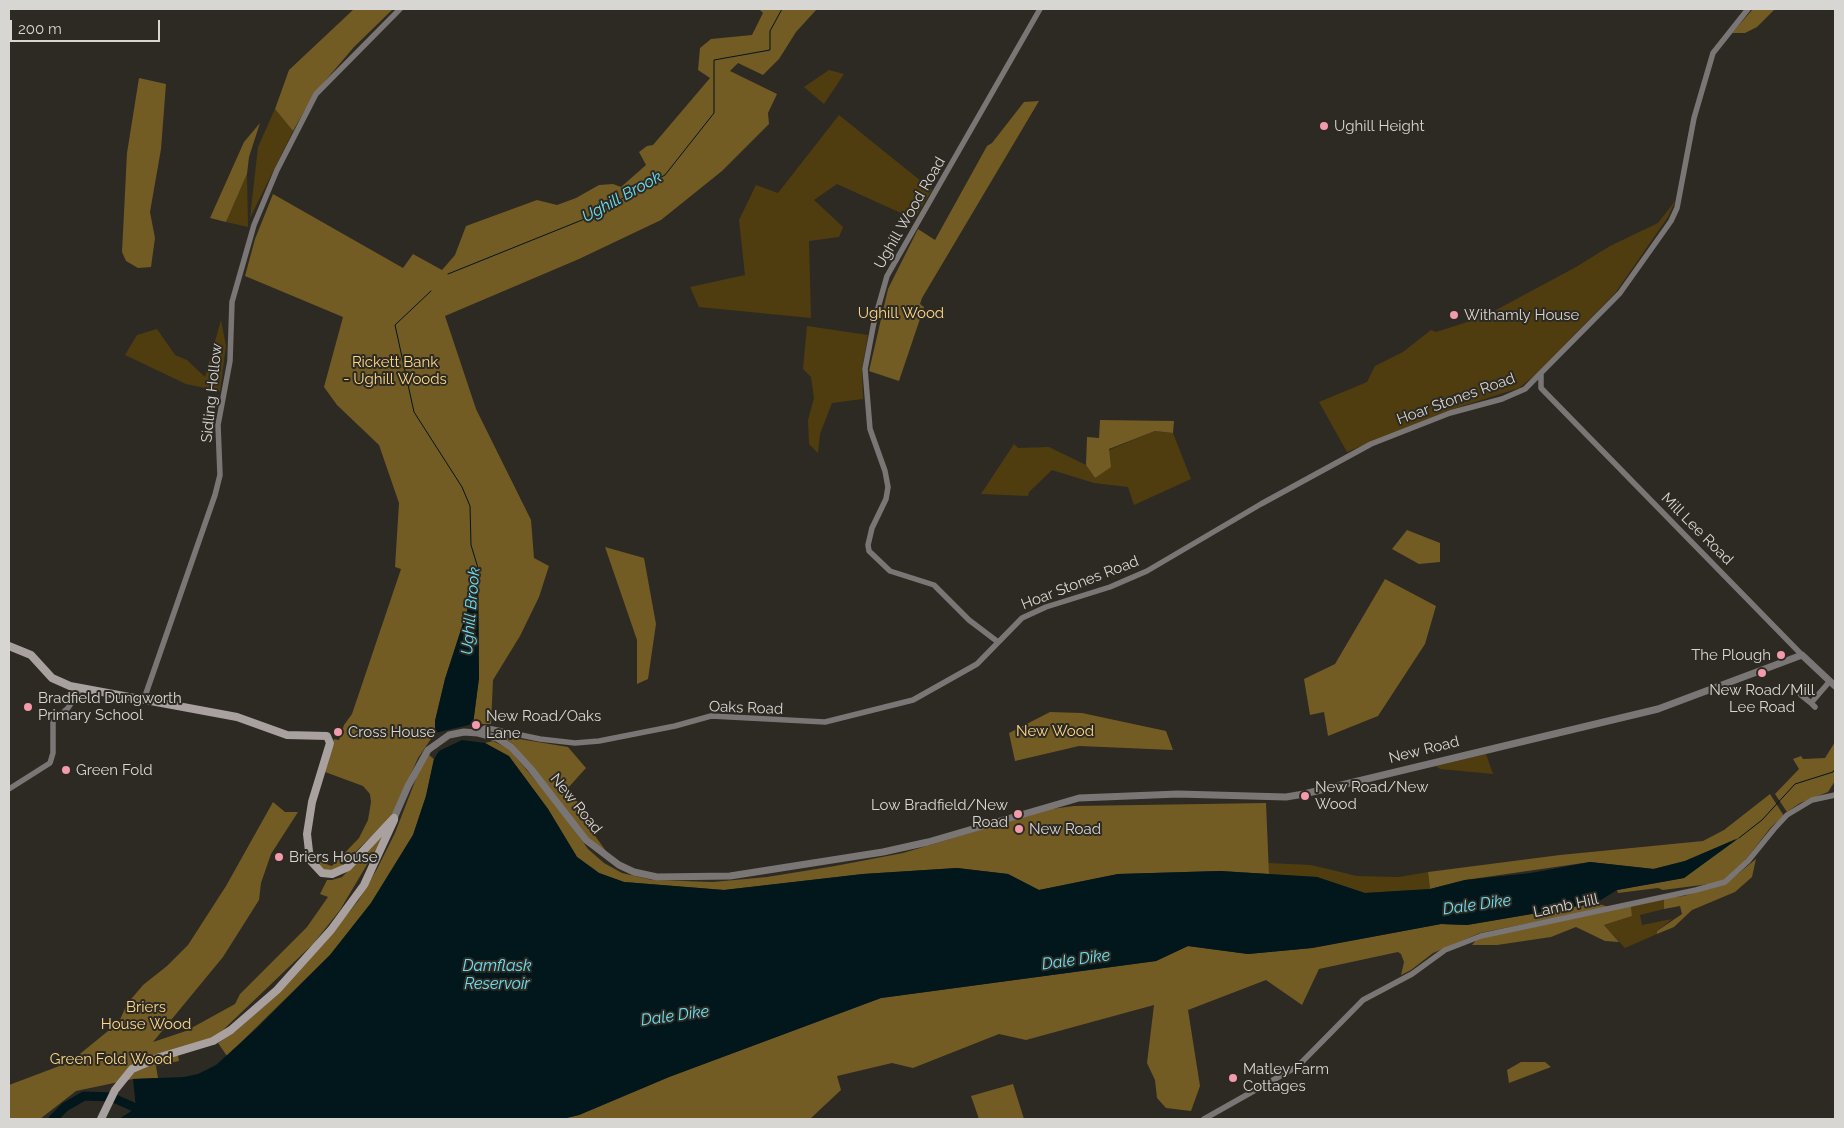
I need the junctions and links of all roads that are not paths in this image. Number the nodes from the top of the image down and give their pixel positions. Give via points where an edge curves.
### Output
1 (400, 9) edge
2 (1040, 9) edge
3 (1748, 9) edge
4 (1541, 374) junction
5 (1528, 387) junction
6 (1541, 388) junction
7 (998, 642) junction
8 (9, 646) edge
9 (1802, 655) junction
10 (1832, 684) edge
11 (82, 688) junction
12 (1801, 695) dead end
13 (144, 699) junction
14 (478, 733) junction
15 (9, 789) edge
16 (1835, 794) edge
17 (394, 818) junction
18 (102, 1118) edge
19 (1204, 1119) edge

1 - 13 street, Sidling Hollow via 316,94 277,170 254,225 232,302 230,361 218,425 220,475
2 - 7 street, Ughill Wood Road via 887,276 865,368 870,429 888,487 872,528 869,551 890,570 934,585 969,620
3 - 4 street, Hoar Stones Road via 1713,53 1694,118 1678,203 1671,221 1620,293
4 - 5 street, Hoar Stones Road
4 - 6 street
5 - 6 street
5 - 7 street, Hoar Stones Road via 1371,444 1260,504 1147,571 1110,587 1046,606 1022,618
6 - 9 street, Mill Lee Road
7 - 14 street, Oaks Road via 977,664 919,697 825,722 711,716 620,739 575,742 540,739 492,728
8 - 11 main road via 31,655 55,680
9 - 10 street, Mill Lee Road
9 - 14 street, New Road via 1658,709 1304,794 1278,797 1178,794 1079,798 892,850 730,876 657,877 634,872 619,864 586,840 511,746
10 - 12 street via 1813,705
11 - 13 main road
11 - 15 street via 68,708 53,721 54,753 50,763
13 - 17 main road via 237,717 287,735 327,736 330,743 312,802 307,834 310,860 322,873 338,873 348,866
14 - 17 street, New Road via 449,735 428,750
16 - 19 street, Lamb Hill via 1812,800 1787,815 1727,881 1481,936 1445,950 1412,974 1362,1000 1298,1066
17 - 18 main road, New Road via 364,885 331,930 277,990 224,1035 132,1069 123,1078

